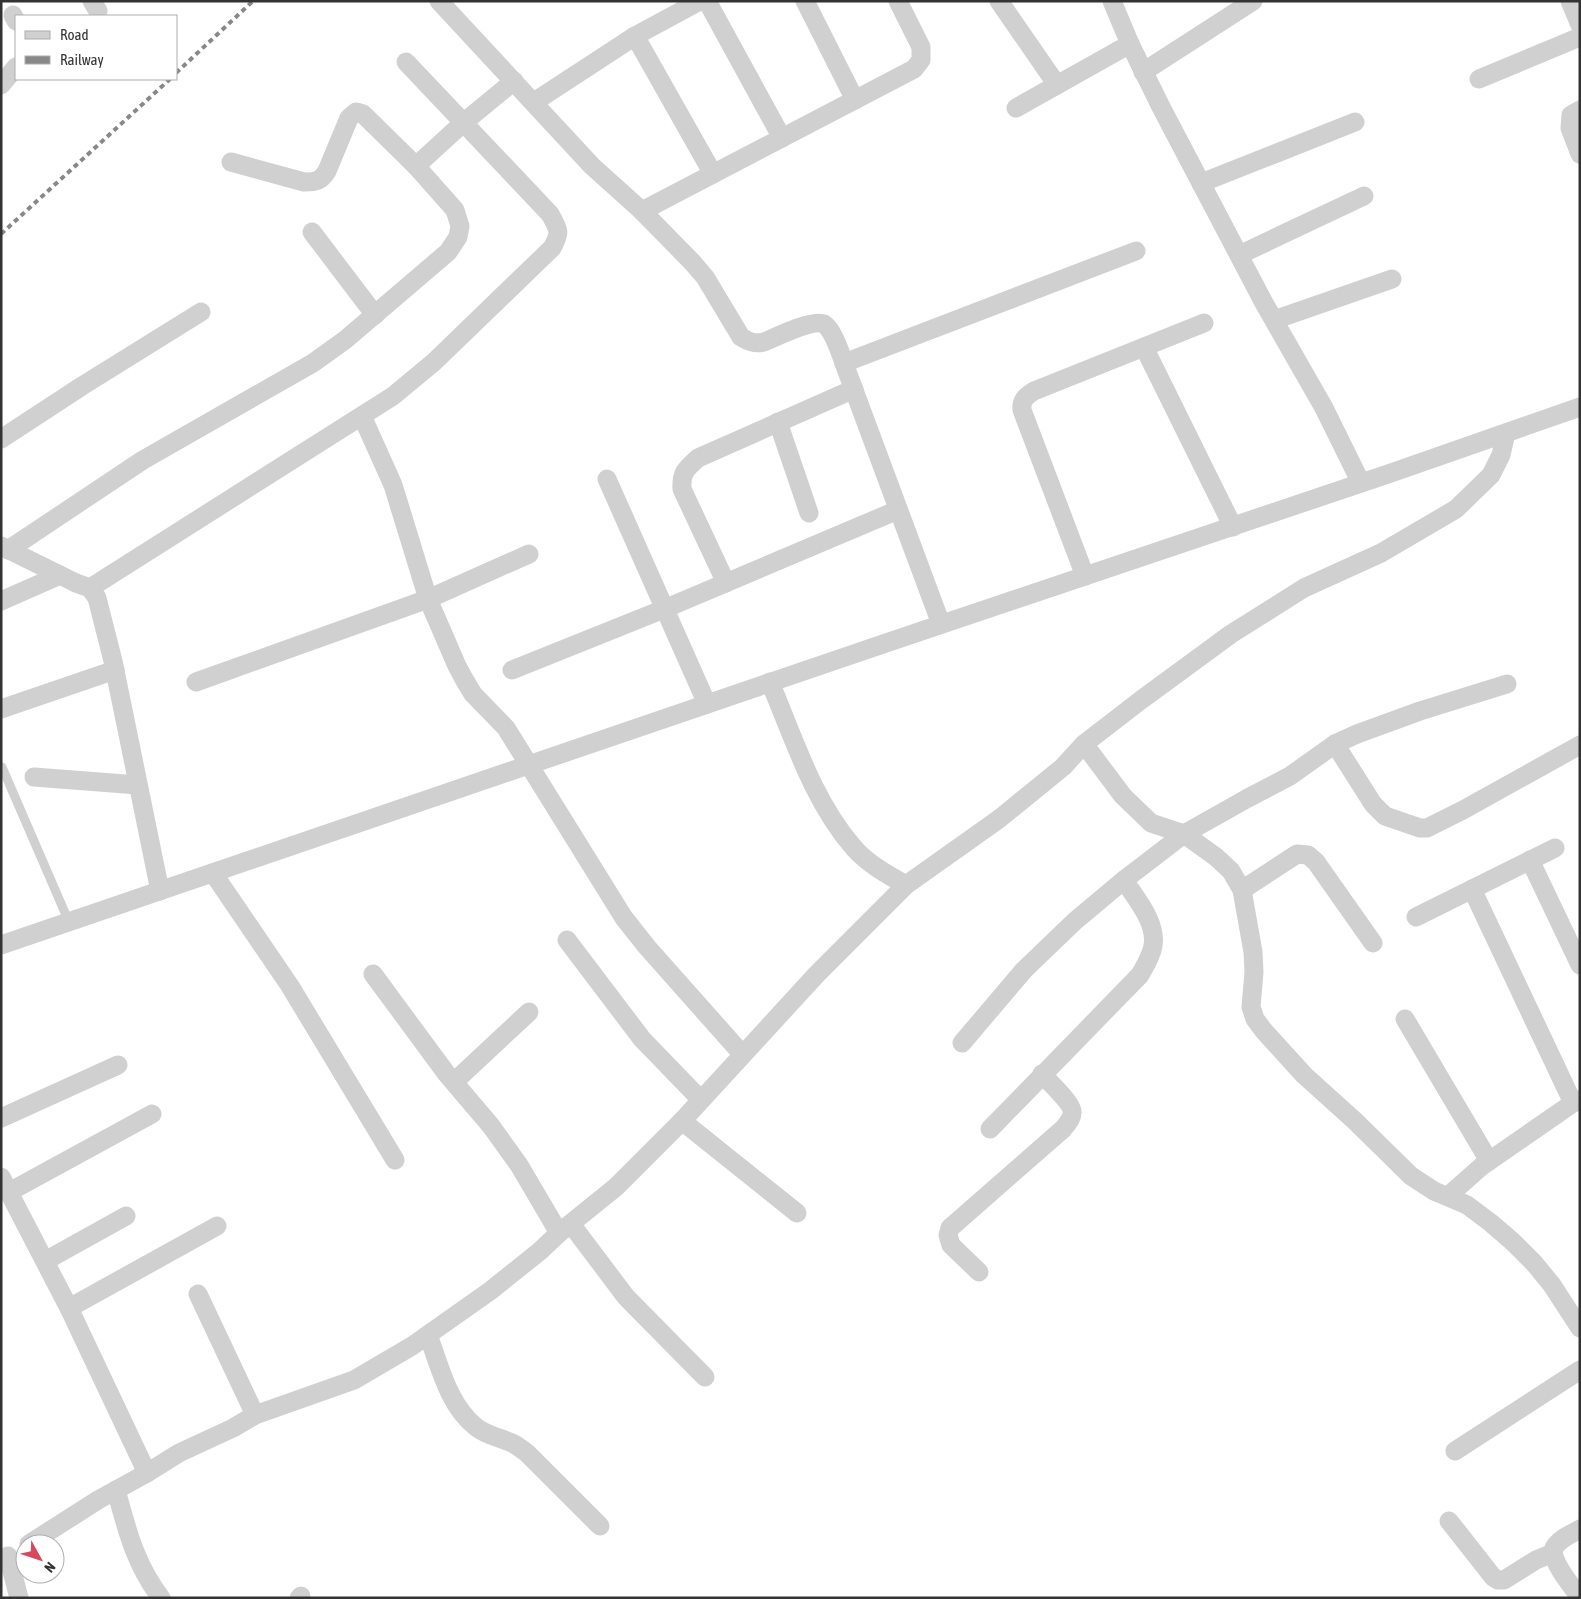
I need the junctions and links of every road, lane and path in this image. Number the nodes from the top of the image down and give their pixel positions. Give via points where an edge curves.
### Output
1 (439, 1) edge
2 (700, 1) edge
3 (707, 1) edge
4 (805, 1) edge
5 (898, 1) edge
6 (999, 1) edge
7 (1112, 1) edge
8 (1253, 1) edge
9 (1570, 1) edge
10 (1580, 24) edge
11 (635, 36) junction
12 (1580, 37) edge
13 (1130, 44) junction
14 (406, 62) dead end
15 (15, 68) edge
16 (1143, 72) junction
17 (1479, 79) dead end
18 (514, 81) junction
19 (1, 85) edge
20 (1057, 85) junction
21 (855, 100) junction
22 (534, 102) junction
23 (1016, 108) dead end
24 (1580, 110) edge
25 (1355, 122) dead end
26 (464, 123) junction
27 (782, 138) junction
28 (1580, 154) edge
29 (230, 162) dead end
30 (416, 166) junction
31 (713, 174) junction
32 (1201, 183) junction
33 (1364, 196) dead end
34 (642, 212) junction
35 (312, 232) dead end
36 (1136, 251) dead end
37 (1239, 255) junction
38 (1392, 279) dead end
39 (202, 312) dead end
40 (375, 315) junction
41 (1274, 320) junction
42 (1204, 323) dead end
43 (1144, 347) junction
44 (844, 363) junction
45 (854, 389) junction
46 (1580, 407) edge
47 (362, 416) junction
48 (778, 422) junction
49 (1506, 433) junction
50 (1, 439) edge
51 (607, 480) dead end
52 (1361, 483) junction
53 (898, 510) junction
54 (809, 513) dead end
55 (1233, 527) junction
56 (5, 548) edge
57 (529, 554) dead end
58 (60, 574) junction
59 (1085, 576) junction
60 (726, 583) junction
61 (90, 588) junction
62 (428, 599) junction
63 (1, 601) edge
64 (664, 609) junction
65 (940, 624) junction
66 (115, 670) junction
67 (512, 670) dead end
68 (196, 682) dead end
69 (770, 682) junction
70 (1507, 684) dead end
71 (707, 704) junction
72 (1, 710) edge
73 (1084, 744) junction
74 (1335, 744) junction
75 (1580, 745) edge
76 (530, 765) junction
77 (2, 766) edge
78 (34, 778) dead end
79 (138, 785) junction
80 (1184, 834) junction
81 (1555, 848) dead end
82 (1530, 860) junction
83 (213, 872) junction
84 (1124, 880) junction
85 (906, 885) junction
86 (1472, 889) junction
87 (1242, 890) junction
88 (160, 891) junction
89 (1416, 917) dead end
90 (69, 922) junction
91 (567, 940) dead end
92 (1373, 942) dead end
93 (1, 946) edge
94 (1580, 965) edge
95 (373, 974) dead end
96 (529, 1012) dead end
97 (1405, 1019) dead end
98 (962, 1042) dead end
99 (742, 1054) junction
100 (118, 1065) dead end
101 (1042, 1074) junction
102 (454, 1082) junction
103 (701, 1100) junction
104 (1576, 1102) edge
105 (152, 1114) dead end
106 (1, 1118) edge
107 (682, 1120) junction
108 (990, 1129) dead end
109 (395, 1160) dead end
110 (1490, 1161) junction
111 (5, 1184) edge
112 (1448, 1196) junction
113 (797, 1213) dead end
114 (126, 1216) dead end
115 (217, 1226) dead end
116 (565, 1229) junction
117 (45, 1261) junction
118 (979, 1272) dead end
119 (198, 1294) dead end
120 (69, 1308) junction
121 (1580, 1328) edge
122 (428, 1335) junction
123 (1580, 1370) edge
124 (705, 1377) dead end
125 (255, 1415) junction
126 (1455, 1451) dead end
127 (147, 1473) junction
128 (116, 1490) junction
129 (1449, 1520) dead end
130 (600, 1526) dead end
131 (1580, 1529) edge
132 (46, 1534) edge
133 (15, 1552) edge
134 (1553, 1553) junction
135 (4, 1558) edge
136 (1580, 1597) edge
137 (19, 1598) edge
138 (162, 1598) edge

1 - 18 street
2 - 11 street
3 - 27 street
4 - 21 street
5 - 21 street via 921,47 921,60 914,69
6 - 20 street
7 - 13 street
8 - 16 street
9 - 10 street
11 - 22 street
11 - 31 street
12 - 17 street
13 - 16 street
13 - 20 street
14 - 26 street
15 - 19 street
16 - 32 street
18 - 22 street
18 - 26 street
20 - 23 street
21 - 27 street
22 - 34 street via 592,166
24 - 28 street via 1571,115 1570,128
25 - 32 street
26 - 30 street
26 - 47 street via 550,214 558,227 558,237 552,248 434,362 393,396
27 - 31 street
29 - 30 street via 304,182 315,182 323,178 349,118 356,112 369,119
30 - 40 street via 455,210 460,226 458,236 448,252
31 - 34 street
32 - 37 street
33 - 37 street
34 - 44 street via 704,277 741,337 749,342 764,342 812,323 822,323 834,337
35 - 40 street
36 - 44 street
37 - 41 street
38 - 41 street
39 - 50 street
40 - 56 street via 313,363 143,460
41 - 52 street via 1324,408
42 - 43 street
43 - 55 street
43 - 59 street via 1034,391 1021,404
44 - 45 street
45 - 48 street
45 - 53 street
46 - 49 street
47 - 61 street
47 - 62 street via 393,485
48 - 54 street
48 - 60 street via 698,458 684,471 681,480 682,490
49 - 52 street
49 - 73 street via 1501,455 1491,475 1456,509 1381,553 1304,588 1231,634
51 - 64 street
52 - 55 street
53 - 60 street
53 - 65 street
55 - 59 street
56 - 58 street
57 - 62 street
58 - 61 street
58 - 63 street
59 - 65 street
60 - 64 street
61 - 66 street via 97,598
62 - 68 street
62 - 76 street via 473,694 506,728
64 - 67 street
64 - 71 street
65 - 69 street
66 - 72 street
66 - 79 street
69 - 71 street
69 - 85 street via 806,770 826,809 854,849
70 - 74 street via 1420,711
71 - 76 street
73 - 80 street via 1123,796 1151,823
73 - 85 street via 1064,767 1006,813
74 - 75 street via 1373,804 1385,816 1420,828 1427,828 1463,810
74 - 80 street via 1290,776
76 - 83 street
76 - 99 street via 624,918
77 - 90 lane
78 - 79 street
79 - 88 street
80 - 84 street
80 - 87 street via 1231,871
81 - 82 street
82 - 86 street
82 - 94 street
83 - 88 street
83 - 109 street via 290,986
84 - 98 street via 1024,970
84 - 101 street via 1152,928 1153,945 1148,960 1140,975
85 - 99 street
86 - 89 street
86 - 104 street
87 - 92 street via 1297,854 1308,855
87 - 112 street via 1253,952 1251,1007 1255,1020 1304,1075 1411,1176
88 - 90 street
90 - 93 street
91 - 103 street via 642,1039
95 - 102 street
96 - 102 street
97 - 110 street
99 - 103 street
100 - 106 street
101 - 108 street
101 - 118 street via 1070,1105 1070,1120 950,1228 951,1245
102 - 116 street via 491,1126
103 - 107 street
104 - 110 street
105 - 111 street
107 - 113 street
107 - 116 street via 616,1187
110 - 112 street
111 - 117 street
112 - 121 street via 1467,1204 1534,1263
114 - 117 street
115 - 120 street
116 - 122 street via 490,1291
116 - 124 street
117 - 120 street
119 - 125 street
120 - 127 street
122 - 125 street via 354,1380
122 - 130 street via 459,1409 476,1427 515,1444 527,1453
123 - 126 street
125 - 127 street via 178,1453
127 - 128 street
128 - 132 street
128 - 138 street via 132,1546 145,1574
129 - 134 street via 1498,1580 1504,1580
131 - 134 street via 1561,1541
133 - 135 street
134 - 136 street
135 - 137 street

